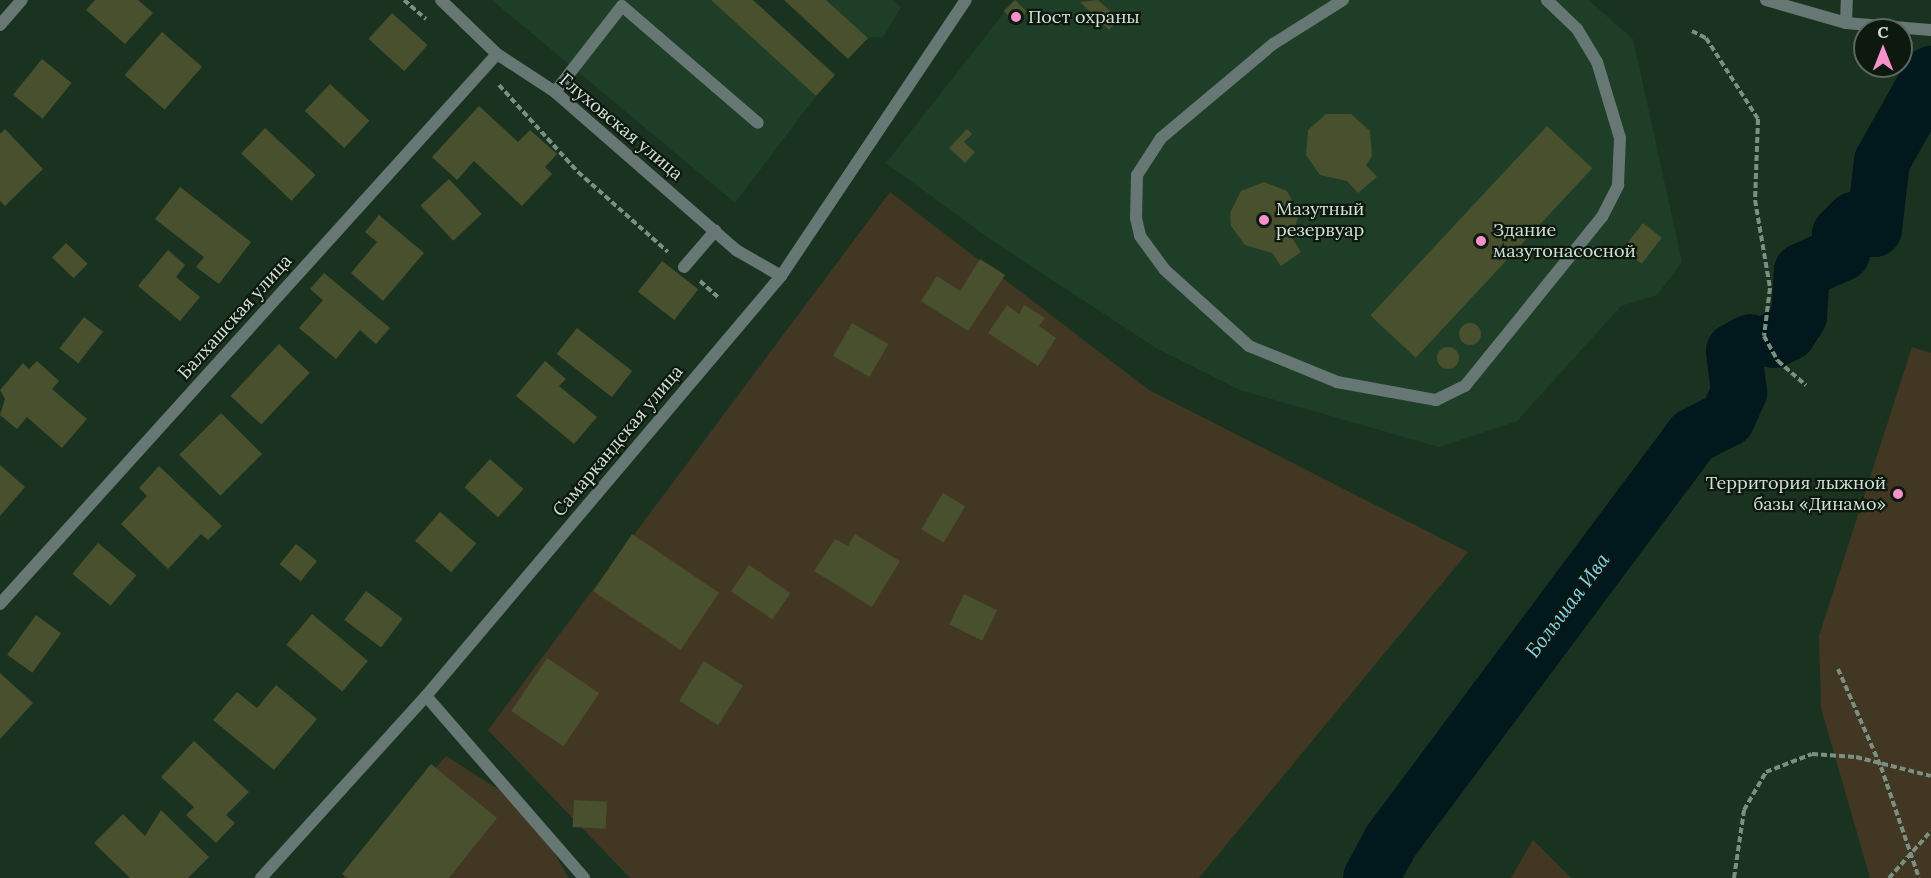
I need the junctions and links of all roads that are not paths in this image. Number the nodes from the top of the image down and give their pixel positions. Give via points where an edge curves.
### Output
1 (22, 0) edge
2 (441, 0) edge
3 (966, 0) edge
4 (1343, 0) edge
5 (1547, 0) edge
6 (1766, 0) edge
7 (1847, 0) edge
8 (623, 3) edge
9 (1846, 23) junction
10 (0, 25) edge
11 (1931, 30) edge
12 (497, 54) junction
13 (555, 92) junction
14 (758, 123) dead end
15 (715, 231) junction
16 (684, 267) road end
17 (781, 276) junction
18 (0, 604) edge
19 (426, 696) junction
20 (261, 878) edge
21 (584, 878) edge

1 - 10 street
2 - 12 street, Глуховская улица
3 - 17 street, Самаркандская улица
4 - 5 street via 1273,44 1161,138 1137,175 1136,218 1140,236 1165,270 1249,346 1337,382 1436,400 1465,386 1602,217 1618,185 1620,138 1597,62 1577,29
6 - 9 street
7 - 9 street
8 - 13 street
8 - 14 street
9 - 11 street
12 - 13 street, Глуховская улица
12 - 18 street, Балхашская улица
13 - 15 street, Глуховская улица
15 - 16 street
15 - 17 street, Глуховская улица
17 - 19 street, Самаркандская улица
19 - 20 street, Самаркандская улица
19 - 21 street

